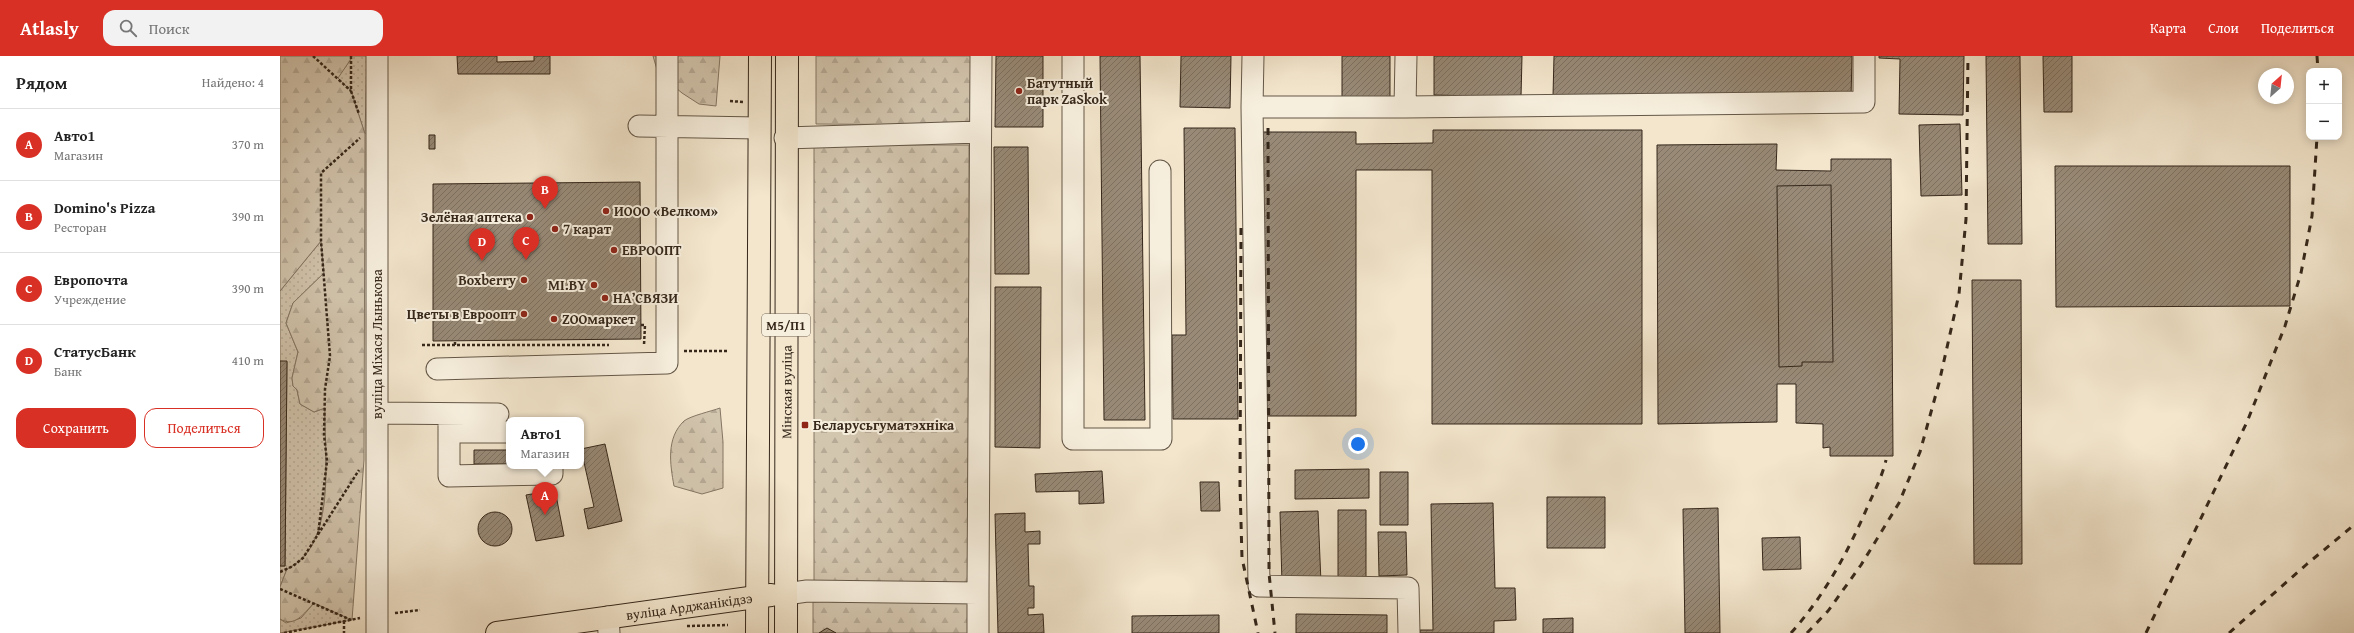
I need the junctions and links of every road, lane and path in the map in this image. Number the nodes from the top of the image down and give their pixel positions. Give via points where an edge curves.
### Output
1 (313, 56) edge
2 (351, 56) edge
3 (376, 56) edge
4 (667, 56) edge
5 (760, 56) edge
6 (787, 56) edge
7 (981, 56) edge
8 (1073, 56) edge
9 (1253, 56) edge
10 (1406, 56) edge
11 (1864, 56) edge
12 (351, 91) junction
13 (1252, 107) junction
14 (1405, 107) junction
15 (368, 122) junction
16 (639, 126) dead end
17 (667, 126) junction
18 (759, 128) junction
19 (980, 132) junction
20 (785, 138) junction
21 (1160, 171) dead end
22 (641, 325) dead end
23 (455, 341) dead end
24 (422, 345) dead end
25 (455, 345) junction
26 (614, 345) dead end
27 (638, 345) dead end
28 (437, 369) dead end
29 (377, 413) junction
30 (449, 423) junction
31 (504, 423) edge
32 (361, 466) dead end
33 (552, 469) edge
34 (318, 535) junction
35 (280, 572) edge
36 (280, 589) edge
37 (978, 593) junction
38 (786, 594) junction
39 (757, 597) junction
40 (420, 610) dead end
41 (352, 620) junction
42 (344, 621) junction
43 (377, 624) edge
44 (608, 625) edge
45 (284, 633) edge
46 (344, 633) edge
47 (497, 633) edge
48 (757, 633) edge
49 (786, 633) edge
50 (978, 633) edge
51 (1409, 633) edge

1 - 12 path
2 - 12 path
3 - 15 street, вуліца Міхася Лынькова
4 - 17 street
5 - 18 main road, Мінская вуліца / М5/П1
6 - 20 main road, Мінская вуліца / М5/П1
7 - 19 street
8 - 21 street via 1072,439 1161,439
9 - 13 street
10 - 14 street
11 - 14 street via 1864,102
12 - 15 path
13 - 14 street
13 - 51 street via 1259,586 1408,588
15 - 29 street, вуліца Міхася Лынькова
15 - 34 path via 321,173 321,241 330,356 325,389 324,435 327,461
16 - 17 street
17 - 18 street
17 - 28 street via 668,363
18 - 39 main road, Мінская вуліца / М5/П1
19 - 20 street
19 - 37 street
20 - 38 main road, Мінская вуліца / М5/П1
22 - 27 path via 645,325 646,345
23 - 25 path
24 - 25 path
25 - 26 path
29 - 30 street
29 - 43 street, вуліца Міхася Лынькова
30 - 31 street
30 - 33 street via 449,476 552,474
32 - 34 path
34 - 35 path via 299,562
36 - 41 path
37 - 38 street
37 - 50 street
38 - 39 main road, вуліца Арджанікідзэ
38 - 49 main road, Мінская вуліца / М5/П1
39 - 44 main road, вуліца Арджанікідзэ
39 - 48 main road, Мінская вуліца / М5/П1
40 - 43 path
41 - 42 path
41 - 43 path
42 - 45 path
42 - 46 path
44 - 47 main road, вуліца Арджанікідзэ

